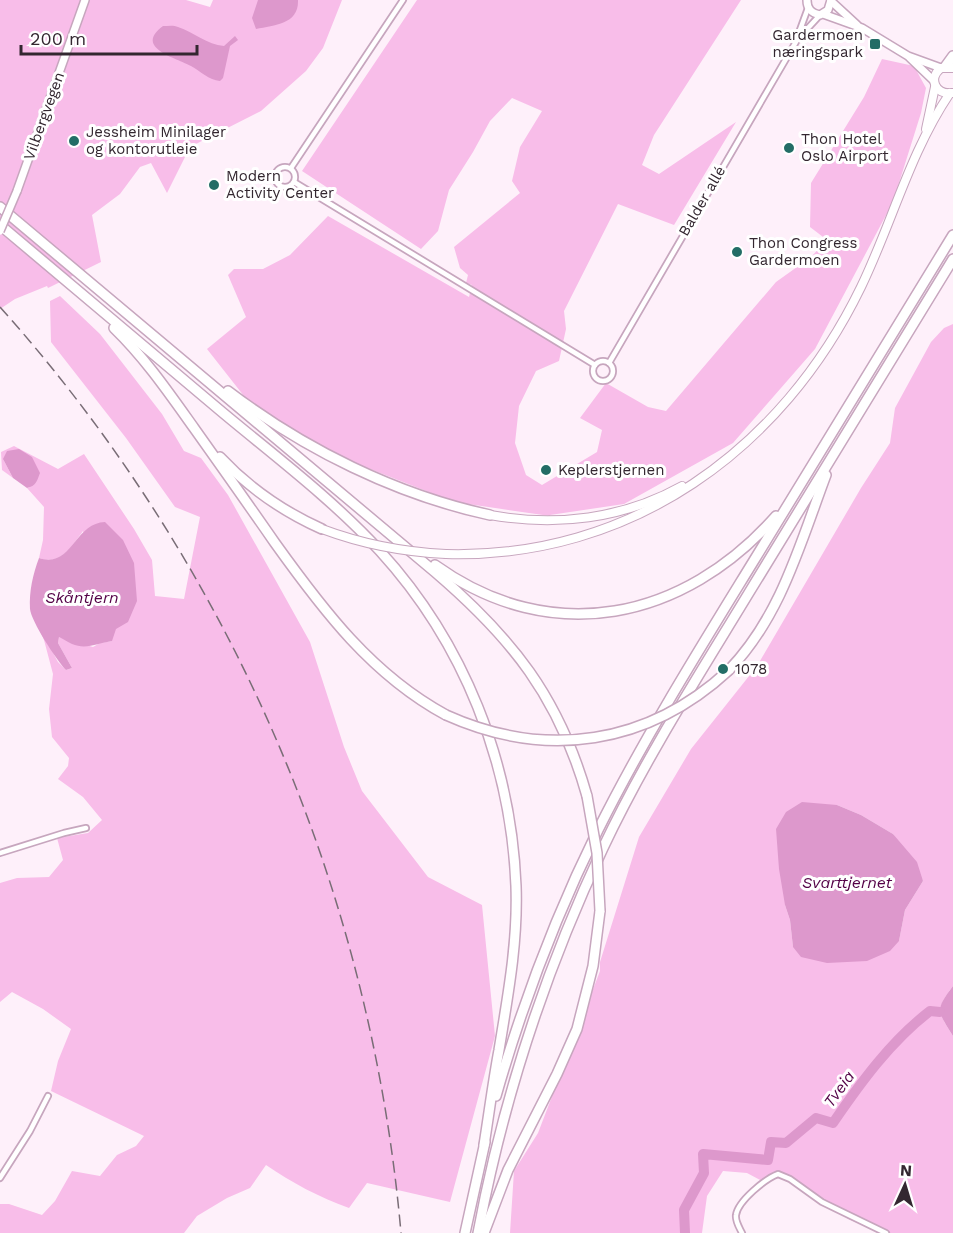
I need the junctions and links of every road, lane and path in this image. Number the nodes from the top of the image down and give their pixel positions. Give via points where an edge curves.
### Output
1 (85, 0) edge
2 (403, 0) edge
3 (831, 1) edge
4 (806, 3) edge
5 (821, 14) junction
6 (862, 28) junction
7 (797, 40) junction
8 (908, 56) junction
9 (953, 56) edge
10 (946, 67) edge
11 (934, 84) junction
12 (952, 93) edge
13 (923, 139) junction
14 (291, 168) junction
15 (294, 182) junction
16 (0, 207) edge
17 (0, 225) edge
18 (0, 231) edge
19 (953, 235) edge
20 (953, 259) edge
21 (92, 302) junction
22 (167, 347) junction
23 (609, 363) junction
24 (595, 365) junction
25 (205, 444) junction
26 (837, 448) junction
27 (734, 453) junction
28 (793, 497) junction
29 (490, 515) joint
30 (322, 529) joint
31 (395, 539) junction
32 (86, 828) dead end
33 (0, 854) edge
34 (48, 1096) dead end
35 (484, 1145) junction
36 (0, 1178) edge
37 (882, 1232) edge
38 (465, 1233) edge
39 (478, 1233) edge
40 (484, 1233) edge
41 (742, 1233) edge

1 - 18 main road, Vilbergvegen, bridge
2 - 14 street
3 - 5 main road via 828,10
3 - 6 main road
4 - 5 main road via 811,12
4 - 7 street, Balder allé
5 - 6 main road
5 - 7 street, Balder allé
6 - 8 main road
7 - 23 street, Balder allé
8 - 10 main road
8 - 11 main road
9 - 10 highway
10 - 11 highway via 935,73
11 - 12 highway via 942,93
11 - 13 highway
12 - 13 highway
13 - 27 highway via 868,271 836,333 786,401
14 - 15 street via 296,176
14 - 15 street via 282,167 275,177 283,186
15 - 24 street
16 - 22 highway
17 - 21 highway
19 - 28 highway
20 - 26 highway
21 - 25 highway via 158,378
21 - 35 highway via 368,538 421,603 466,677 501,775 516,883 512,973
22 - 29 highway via 179,351 260,414 333,457 428,498
22 - 31 highway
23 - 24 street via 600,361
23 - 24 street via 613,375 606,381 596,378
25 - 26 highway, bridge via 311,592 347,636 398,684 446,715 485,730 559,741 622,732 662,717 729,670 774,609
25 - 30 highway via 267,498
26 - 39 highway via 670,724 594,868 553,964 523,1051 495,1151
27 - 29 highway via 678,489 616,513 558,521
27 - 30 highway, bridge via 705,477 639,516 597,532 532,548 491,553 412,552 371,545
28 - 31 highway via 748,545 711,575 667,597 611,612 558,613 520,606 447,573
28 - 35 highway via 658,719 583,862 531,988
31 - 40 highway, bridge via 486,618 525,664 575,758 587,796 597,853 600,911 593,966 577,1029 508,1170
32 - 33 street
34 - 36 street
35 - 38 highway
37 - 41 street via 822,1202 782,1175 763,1183 742,1202 736,1215

